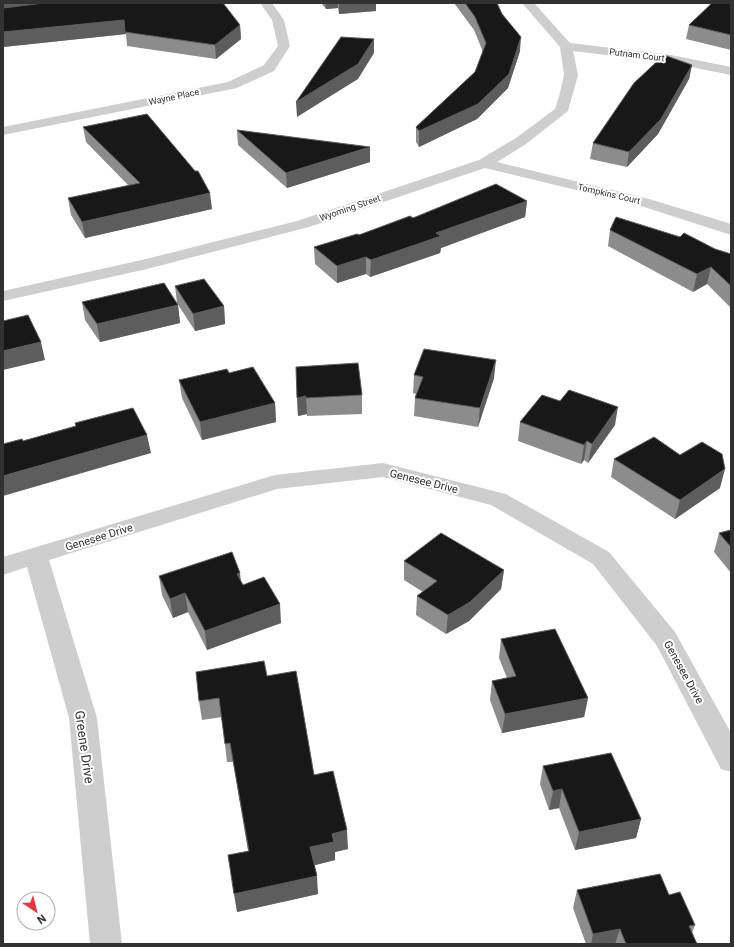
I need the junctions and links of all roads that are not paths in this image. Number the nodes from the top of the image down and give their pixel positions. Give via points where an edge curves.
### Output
1 (266, 3) edge
2 (528, 3) edge
3 (566, 46) junction
4 (731, 71) edge
5 (3, 131) edge
6 (484, 163) junction
7 (731, 230) edge
8 (3, 296) edge
9 (36, 556) junction
10 (3, 566) edge
11 (731, 760) edge
12 (106, 944) edge

1 - 5 street, Wayne Place via 278,20 284,46 269,68 232,85
2 - 3 street
3 - 4 street, Putnam Court via 671,59
3 - 6 street, Wyoming Street via 571,75 561,111 521,141
6 - 7 street, Tompkins Court via 643,202
6 - 8 street, Wyoming Street via 303,224 147,264
9 - 10 street, Genesee Drive
9 - 11 street, Genesee Drive via 276,482 383,470 498,499 601,558 666,639
9 - 12 street, Greene Drive via 83,718

